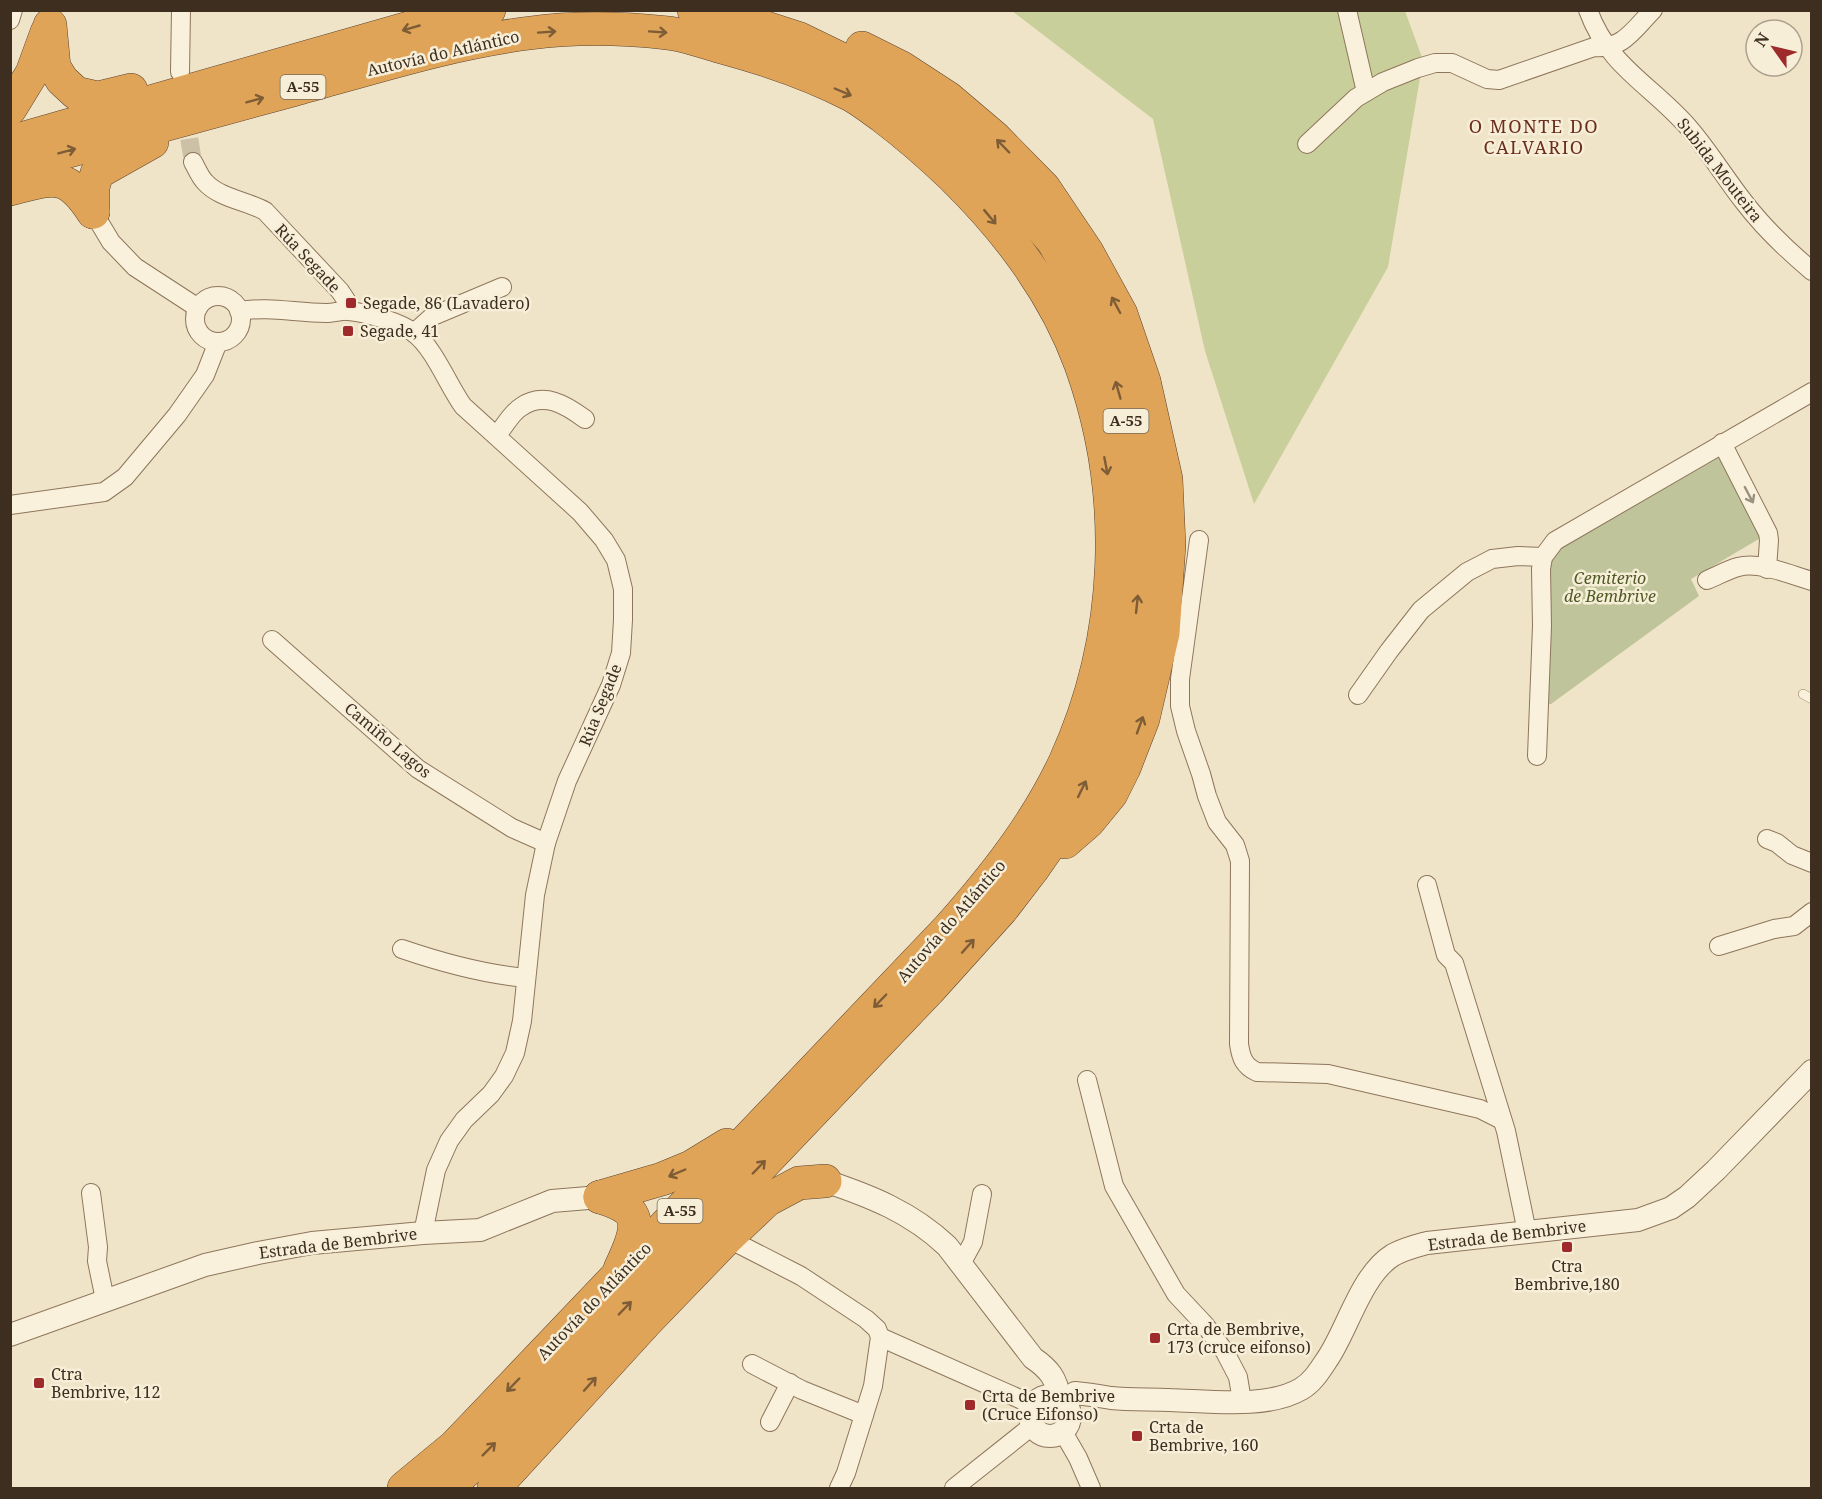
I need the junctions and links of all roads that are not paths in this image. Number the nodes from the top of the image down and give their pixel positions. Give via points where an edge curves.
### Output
1 (13, 10) edge
2 (181, 10) edge
3 (489, 10) edge
4 (694, 10) edge
5 (1347, 10) edge
6 (1588, 10) edge
7 (1653, 10) edge
8 (52, 18) edge
9 (10, 20) edge
10 (364, 41) junction
11 (1607, 48) junction
12 (180, 72) dead end
13 (1366, 92) junction
14 (10, 109) edge
15 (198, 115) junction
16 (10, 142) edge
17 (1307, 144) dead end
18 (192, 162) tunnel mouth
19 (10, 167) edge
20 (10, 189) edge
21 (93, 213) junction
22 (1812, 271) edge
23 (502, 287) dead end
24 (198, 308) junction
25 (239, 310) junction
26 (348, 310) junction
27 (414, 333) junction
28 (218, 342) junction
29 (1812, 392) edge
30 (585, 419) dead end
31 (497, 435) junction
32 (1722, 442) junction
33 (10, 505) edge
34 (1199, 540) dead end
35 (1542, 557) junction
36 (1767, 569) junction
37 (1707, 580) dead end
38 (1812, 581) edge
39 (272, 640) dead end
40 (1358, 695) dead end
41 (1537, 756) dead end
42 (1767, 839) dead end
43 (546, 843) junction
44 (1812, 863) edge
45 (1427, 885) dead end
46 (1812, 912) edge
47 (1719, 946) dead end
48 (402, 949) dead end
49 (526, 978) junction
50 (1812, 1071) edge
51 (1087, 1080) dead end
52 (1502, 1120) junction
53 (764, 1122) junction
54 (825, 1181) joint
55 (91, 1193) dead end
56 (982, 1194) dead end
57 (600, 1197) junction
58 (1527, 1232) junction
59 (423, 1233) junction
60 (727, 1238) junction
61 (961, 1264) junction
62 (616, 1278) junction
63 (107, 1301) junction
64 (10, 1335) edge
65 (880, 1337) junction
66 (1034, 1358) junction
67 (752, 1364) dead end
68 (790, 1383) junction
69 (1242, 1401) junction
70 (1034, 1411) junction
71 (1064, 1413) junction
72 (864, 1415) junction
73 (770, 1422) dead end
74 (404, 1488) edge
75 (446, 1488) edge
76 (494, 1488) edge
77 (839, 1488) edge
78 (954, 1488) edge
79 (1091, 1488) edge

1 - 9 street
2 - 12 street
3 -> 10 highway, Autovía do Atlántico / A-55
75 -> 4 highway, Autovía do Atlántico / A-55 via 540,1398 929,990 1032,870 1088,822 1111,794 1124,768 1143,719 1163,633 1169,545 1166,479 1144,381 1121,314 1087,252 1044,188 994,137 948,98 851,42 819,31
5 - 13 street
6 - 11 street, Subida Mouteira
7 - 11 street via 1620,43
8 - 10 highway via 54,67 76,93 98,98 286,49
8 - 14 highway via 32,73
10 - 16 highway, Autovía do Atlántico / A-55
11 - 13 street via 1594,47 1499,80 1487,79 1452,63 1435,63
11 - 22 street, Subida Mouteira via 1617,62 1690,129 1744,203
13 - 17 street
19 -> 15 highway, Autovía do Atlántico / A-55
15 - 21 highway via 97,172
15 -> 53 highway, Autovía do Atlántico / A-55 via 432,52 529,33 600,28 674,33 762,58 855,96 918,143 974,198 1024,257 1053,305 1081,364 1110,483 1110,605 1083,716 1039,811 1011,854 949,928
18 - 26 street, Rúa Segade via 206,183 219,192 265,211 340,291
20 - 21 highway via 61,181 82,195
21 - 24 street via 111,243 135,267
23 - 27 street via 433,316
24 - 25 street via 211,297 219,296 228,298
24 - 28 street via 196,326 208,340
25 - 26 street
25 - 28 street via 241,319 234,336
26 - 27 street, Rúa Segade via 389,321
27 - 31 street, Rúa Segade via 428,346 463,406
28 - 33 street via 205,375 125,477 104,492
29 - 32 street
30 - 31 street via 565,405 536,400 521,407
31 - 43 street, Rúa Segade via 580,512 604,540 616,560 623,589 621,653 612,684 567,781
32 - 35 street via 1555,541
32 -> 36 street via 1768,533
34 - 52 street via 1180,679 1180,706 1217,822 1235,845 1240,861 1241,1058 1257,1072 1328,1074 1479,1110
35 - 40 street via 1492,559 1467,572 1421,610
35 - 41 street
36 - 37 street via 1738,567
36 - 38 street
39 - 43 street, Camiño Lagos via 418,769 512,828
42 - 44 street
43 - 49 street, Rúa Segade via 535,895
45 - 52 street via 1446,955 1454,963
46 - 47 street via 1794,926
48 - 49 street via 454,966
49 - 59 street, Rúa Segade via 514,1053 491,1094 449,1141 436,1170
50 - 58 street, Estrada de Bembrive via 1716,1170 1671,1208 1638,1220
51 - 69 street via 1114,1186 1176,1294 1225,1352 1238,1377
52 - 58 street
53 -> 57 highway via 691,1167
53 - 62 highway, Autovía do Atlántico / A-55
54 - 60 highway via 799,1183 767,1200
54 - 61 street via 903,1212 934,1234
55 - 63 street via 97,1261
56 - 61 street via 974,1242
57 - 59 street, Estrada de Bembrive via 552,1201 480,1230
57 - 62 highway via 629,1210 634,1218 630,1248
58 - 69 street, Estrada de Bembrive via 1427,1243 1393,1256 1369,1281 1332,1352 1309,1383 1275,1398
59 - 63 street, Estrada de Bembrive via 258,1252 205,1265
60 - 65 street via 801,1276 866,1319
76 -> 60 highway
61 - 66 street
62 -> 74 highway, Autovía do Atlántico / A-55 via 455,1446
63 - 64 street, Estrada de Bembrive
65 - 70 street
65 - 72 street
66 - 70 street
66 - 71 street via 1058,1384
67 - 68 street
68 - 72 street
68 - 73 street
69 - 71 street, Estrada de Bembrive via 1111,1398
70 - 71 street via 1048,1396
70 - 71 street via 1038,1433 1046,1436 1055,1436
70 - 78 street
71 - 79 street
72 - 77 street

